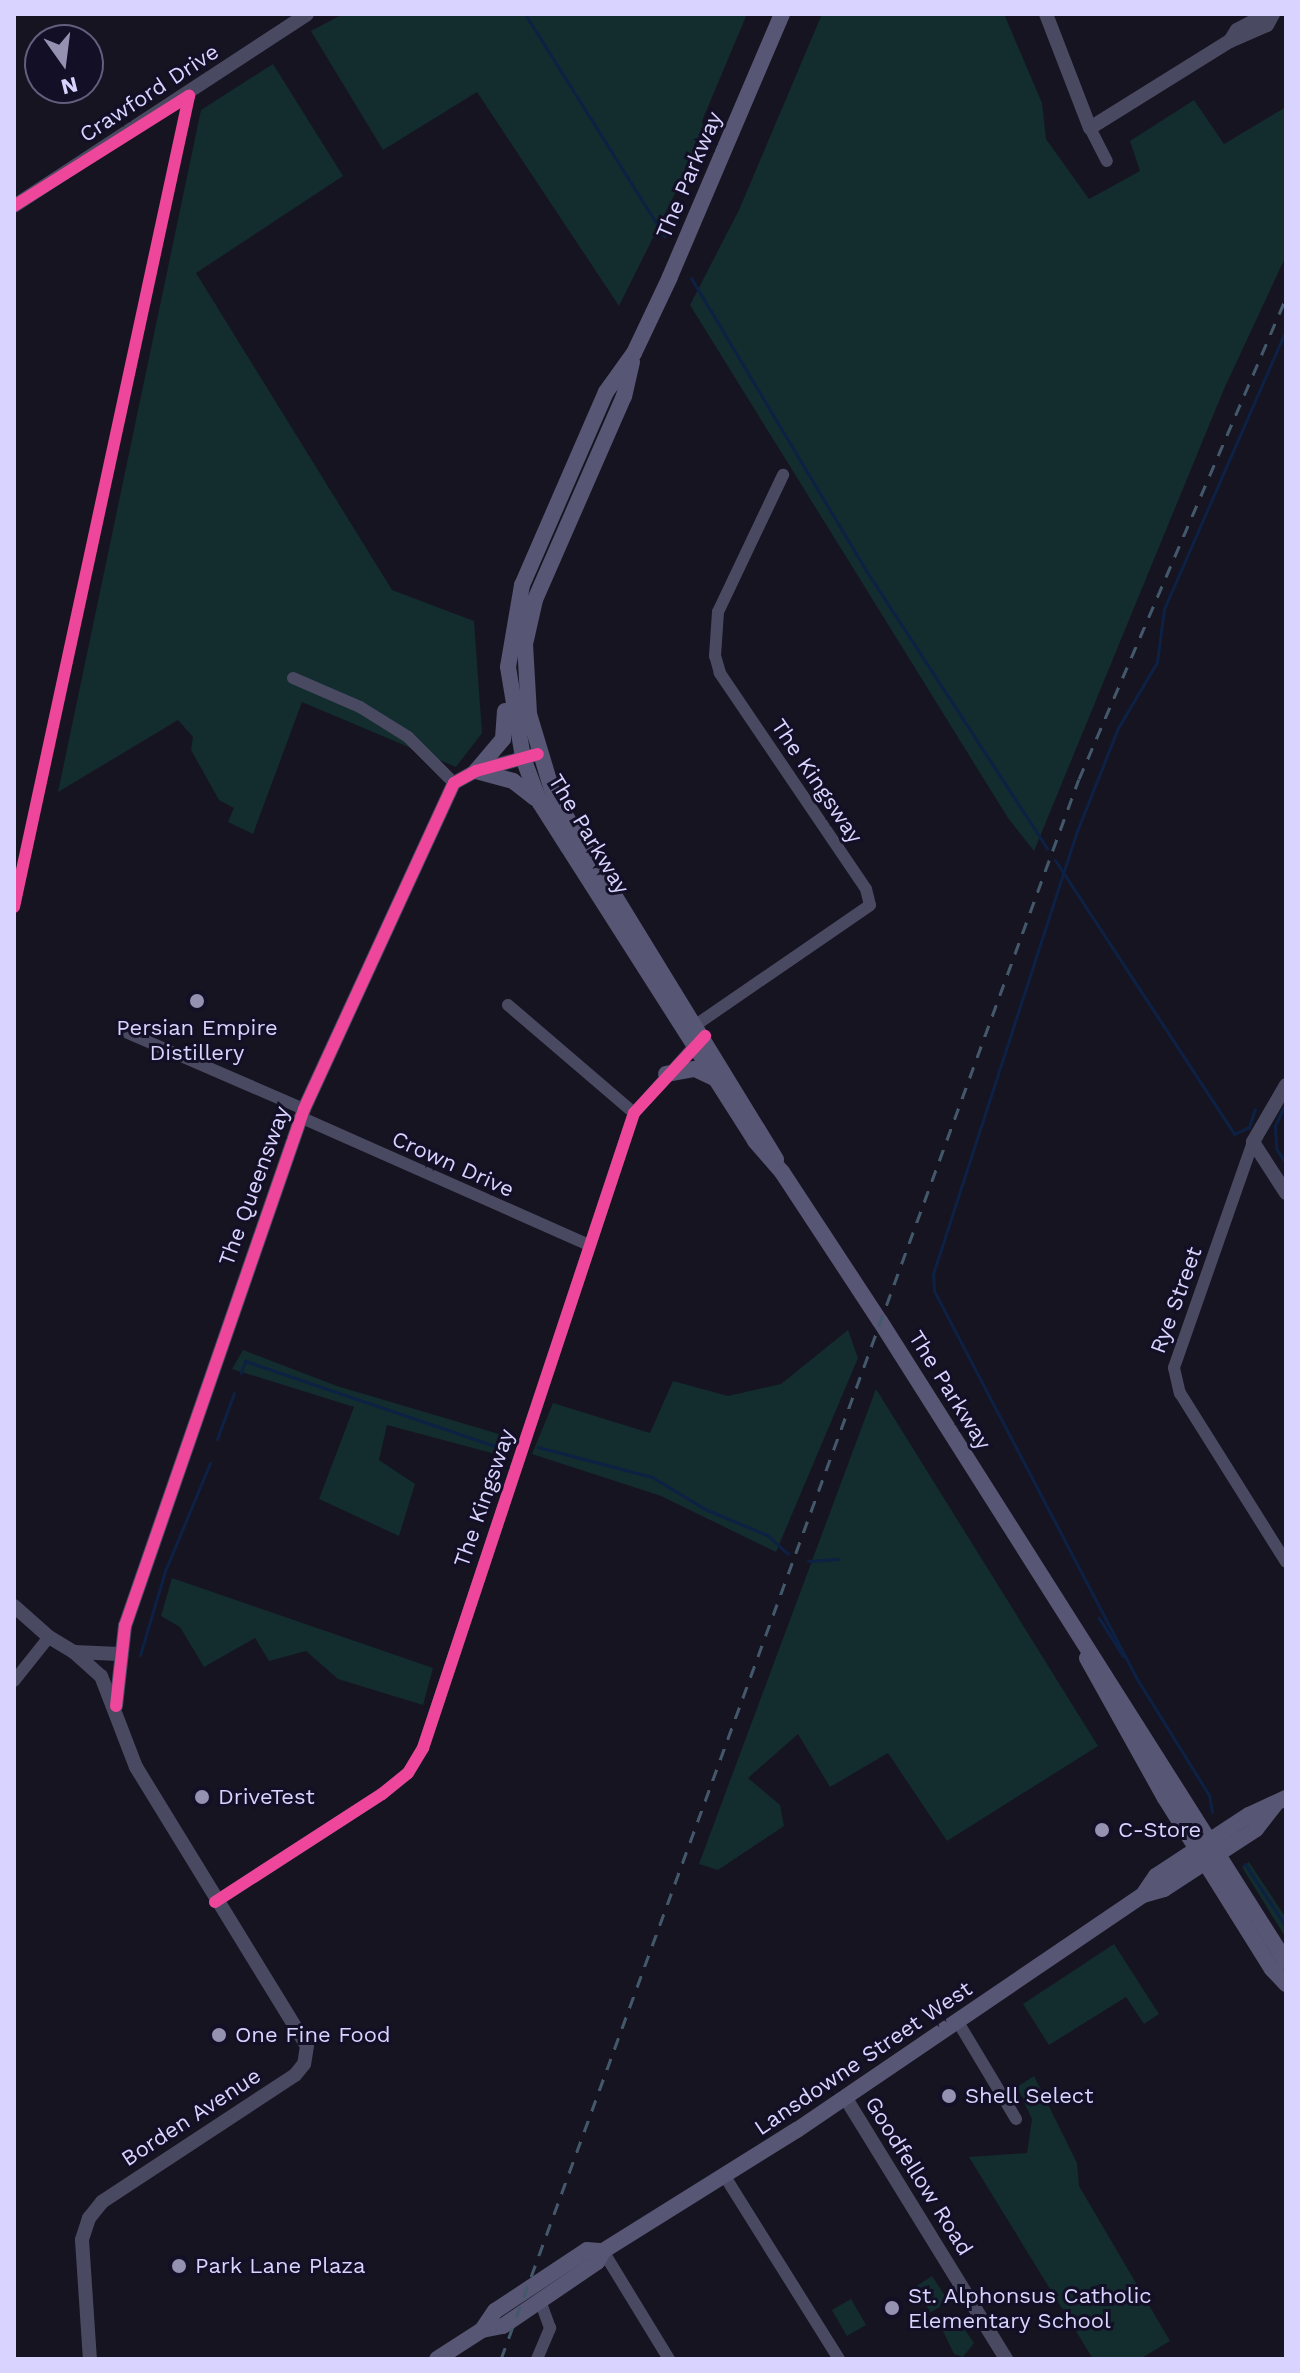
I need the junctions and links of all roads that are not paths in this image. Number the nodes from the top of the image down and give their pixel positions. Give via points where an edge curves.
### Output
1 (307, 14) edge
2 (782, 14) edge
3 (1046, 14) edge
4 (1270, 14) edge
5 (1090, 128) junction
6 (1107, 161) dead end
7 (14, 206) edge
8 (634, 353) junction
9 (783, 475) dead end
10 (508, 676) junction
11 (293, 678) dead end
12 (530, 756) junction
13 (476, 771) junction
14 (454, 783) junction
15 (540, 803) junction
16 (508, 1005) dead end
17 (128, 1033) dead end
18 (696, 1034) junction
19 (666, 1074) junction
20 (715, 1078) junction
21 (1286, 1085) edge
22 (302, 1113) junction
23 (634, 1113) junction
24 (1253, 1142) junction
25 (782, 1172) junction
26 (1286, 1193) edge
27 (589, 1245) junction
28 (1286, 1562) edge
29 (14, 1606) edge
30 (49, 1637) junction
31 (74, 1652) junction
32 (119, 1654) junction
33 (14, 1681) edge
34 (116, 1706) junction
35 (1280, 1802) edge
36 (1208, 1852) junction
37 (215, 1902) junction
38 (1286, 1962) edge
39 (1286, 1984) edge
40 (958, 2022) junction
41 (845, 2097) junction
42 (1016, 2119) dead end
43 (724, 2175) junction
44 (603, 2251) junction
45 (540, 2301) junction
46 (482, 2330) junction
47 (90, 2359) edge
48 (437, 2359) edge
49 (537, 2359) edge
50 (669, 2359) edge
51 (839, 2359) edge
52 (1006, 2359) edge

1 - 7 street, Crawford Drive
2 - 8 main road, The Parkway
3 - 5 street
4 - 5 street via 1237,30 1230,41
5 - 6 street
8 - 10 main road, The Parkway via 606,392 522,585 511,624
8 - 12 main road, The Parkway via 624,396 541,583 528,625
9 - 18 street, The Kingsway via 718,612 715,656 720,673 866,889 870,905
10 - 12 main road, The Parkway
10 - 13 main road via 503,739
11 - 14 street via 360,707 408,737
12 - 13 street
12 - 15 main road, The Parkway
12 - 18 main road, The Parkway
13 - 14 street
13 - 15 main road via 513,781
14 - 22 street, The Queensway
15 - 18 main road, The Parkway
16 - 23 street
17 - 22 street, Crown Drive
18 - 19 street, The Kingsway
18 - 20 main road, The Parkway
18 - 25 main road, The Parkway via 769,1140
19 - 20 main road via 695,1069
19 - 23 street, The Kingsway
20 - 25 main road, The Parkway
21 - 24 street, Rye Street
22 - 27 street, Crown Drive
22 - 32 street, The Queensway
23 - 27 street, The Kingsway
24 - 26 street
24 - 28 street, Rye Street via 1174,1368 1180,1393
25 - 36 main road, The Parkway via 1077,1634 1114,1715
27 - 37 street, The Kingsway via 423,1748 408,1773 382,1794
29 - 30 street
30 - 31 street
30 - 33 street
31 - 32 street
31 - 34 street via 101,1676
32 - 34 street, The Queensway
34 - 37 street via 136,1767
35 - 36 main road, Lansdowne Street West
36 - 38 main road, The Parkway
36 - 39 main road, The Parkway via 1272,1969
36 - 40 main road, Lansdowne Street West via 1156,1876 1143,1895
37 - 47 street, Borden Avenue via 307,2046 304,2064 295,2075 102,2202 89,2218 82,2240
40 - 41 main road, Lansdowne Street West
40 - 42 street
41 - 43 main road, Lansdowne Street West
41 - 52 street, Goodfellow Road
43 - 44 main road, Lansdowne Street West
43 - 51 street
44 - 45 main road, Lansdowne Street West via 597,2262
44 - 46 main road, Lansdowne Street West via 587,2250 495,2311
44 - 50 street
45 - 46 main road, Lansdowne Street West via 503,2326
45 - 49 street via 550,2328
46 - 48 main road, Lansdowne Street West

